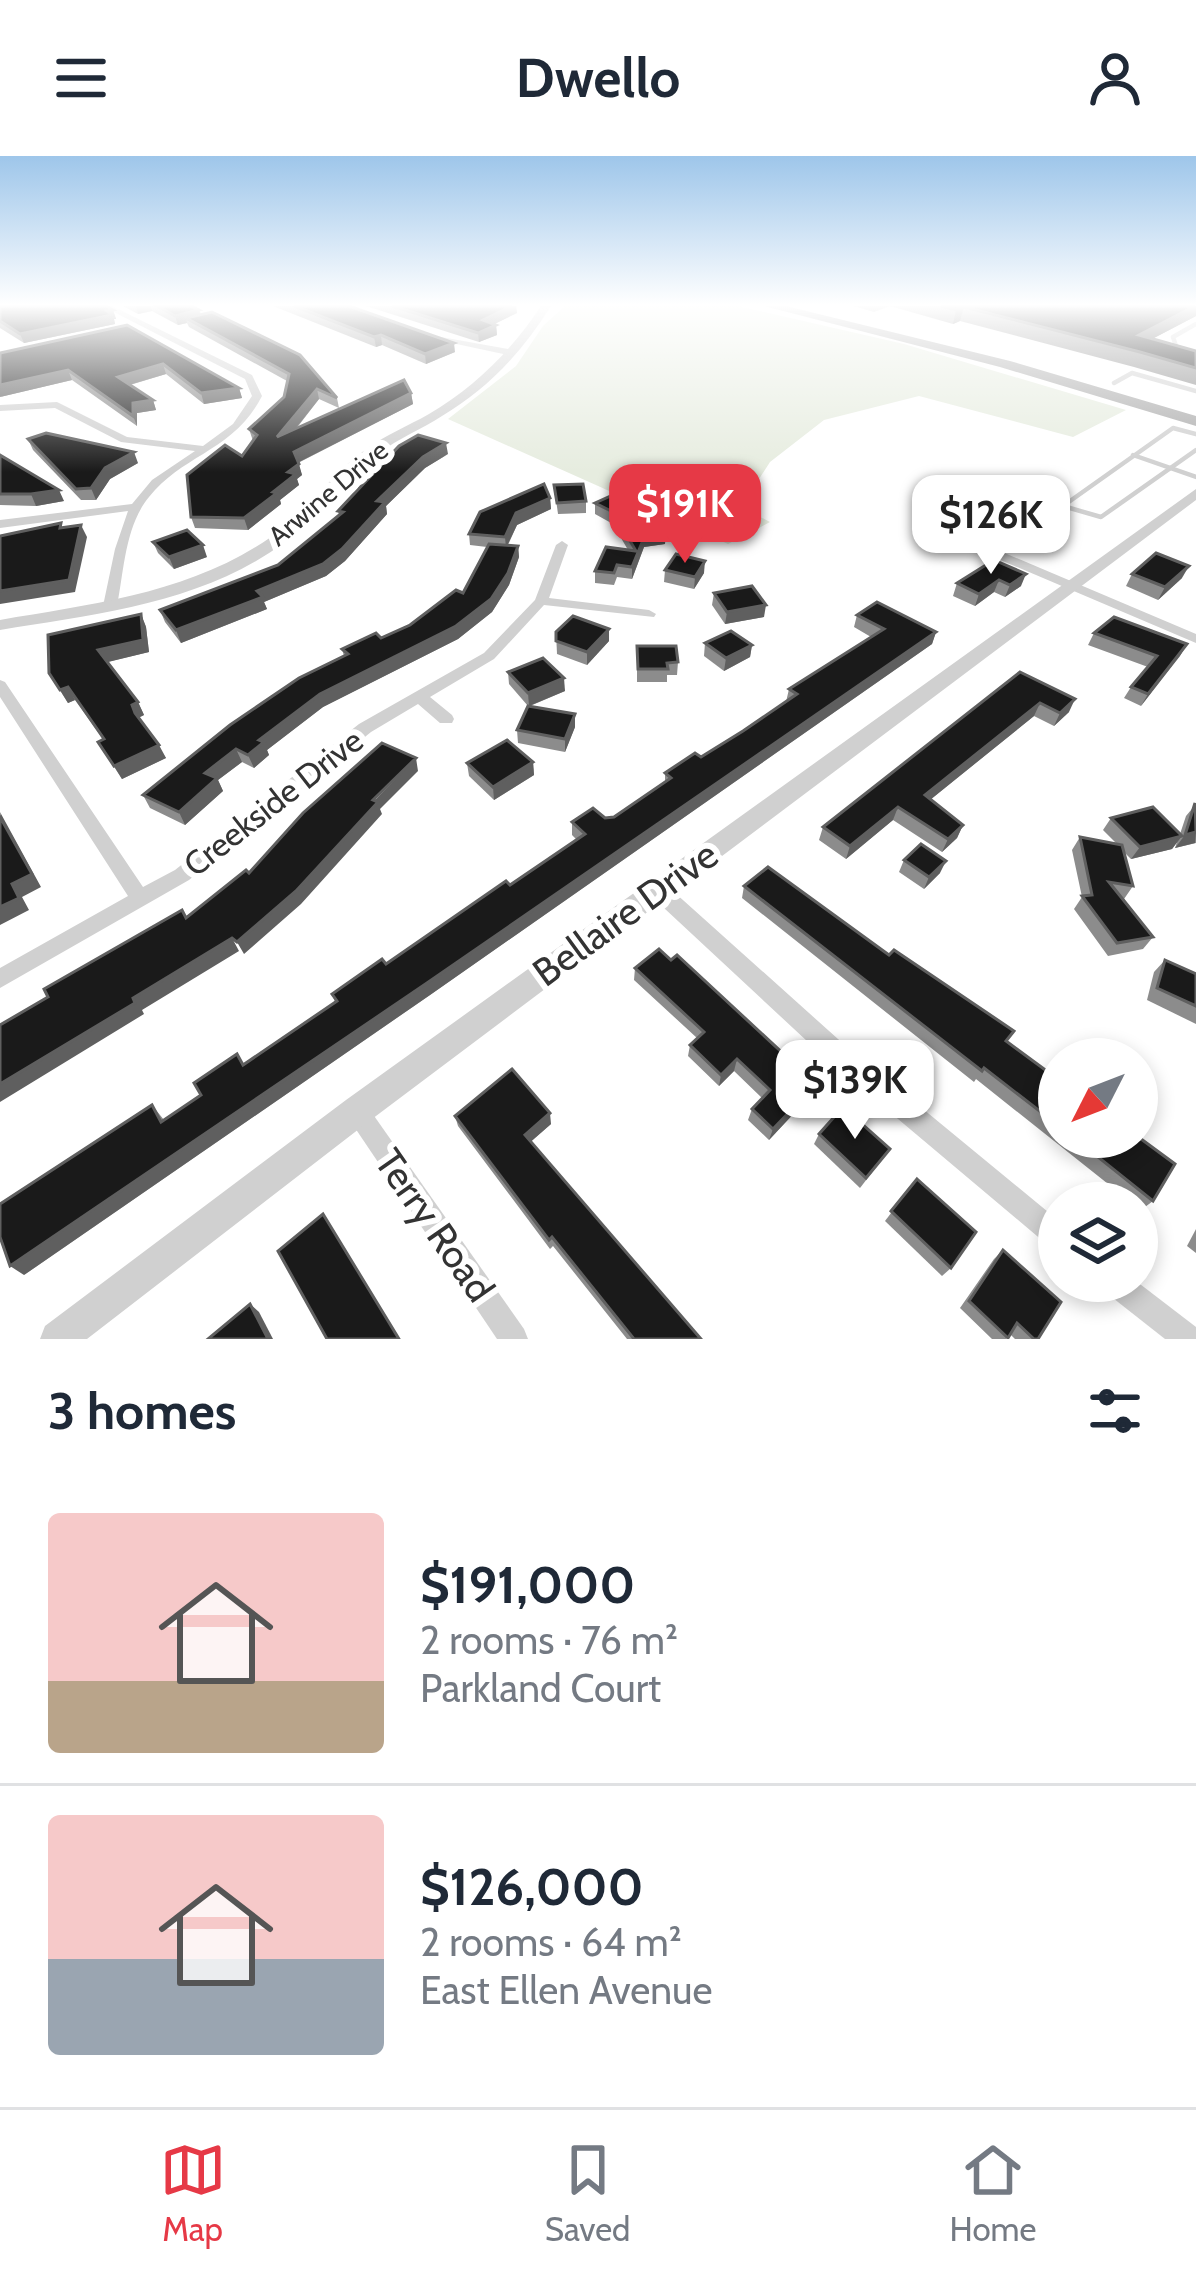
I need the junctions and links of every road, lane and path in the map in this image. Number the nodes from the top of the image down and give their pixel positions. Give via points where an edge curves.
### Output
1 (212, 361) edge
2 (498, 361) edge
3 (993, 361) edge
4 (1057, 361) edge
5 (1132, 373) junction
6 (1116, 375) junction
7 (1196, 391) edge
8 (1196, 407) edge
9 (0, 408) edge
10 (1196, 421) edge
11 (1196, 434) edge
12 (202, 449) junction
13 (1196, 450) edge
14 (1132, 455) junction
15 (1169, 468) junction
16 (1196, 477) edge
17 (1196, 493) edge
18 (136, 507) junction
19 (0, 524) edge
20 (948, 533) dead end
21 (562, 544) dead end
22 (1070, 586) junction
23 (541, 601) junction
24 (110, 606) junction
25 (649, 614) dead end
26 (0, 627) edge
27 (1196, 639) edge
28 (0, 685) edge
29 (420, 697) junction
30 (446, 719) dead end
31 (657, 889) junction
32 (141, 900) junction
33 (0, 979) edge
34 (357, 1111) junction
35 (1038, 1220) edge
36 (1141, 1302) edge
37 (58, 1339) edge
38 (514, 1339) edge
39 (1188, 1339) edge

1 - 12 street via 256,384 252,410
2 - 24 street, Arwine Drive via 450,407 356,464 280,538 212,573
3 - 10 main road
4 - 6 main road
5 - 6 lane
5 - 6 lane
5 - 7 lane
6 - 8 main road
9 - 12 street via 57,405 125,440
11 - 14 lane via 1173,428
12 - 18 street
13 - 15 lane
14 - 15 lane
14 - 15 lane via 1063,506 1097,518
15 - 16 lane
17 - 22 street, Bellaire Drive
18 - 19 street
18 - 24 street
20 - 22 street
21 - 23 street, Creekside Drive
22 - 27 street
22 - 31 street, Bellaire Drive
23 - 25 street
23 - 29 street, Creekside Drive via 489,656
24 - 26 street, Arwine Drive
28 - 32 street
29 - 30 street
29 - 32 street, Creekside Drive via 332,752 217,850
31 - 34 street, Bellaire Drive
31 - 35 street
32 - 33 street, Creekside Drive
34 - 37 street, Bellaire Drive
34 - 38 street, Terry Road
36 - 39 street

